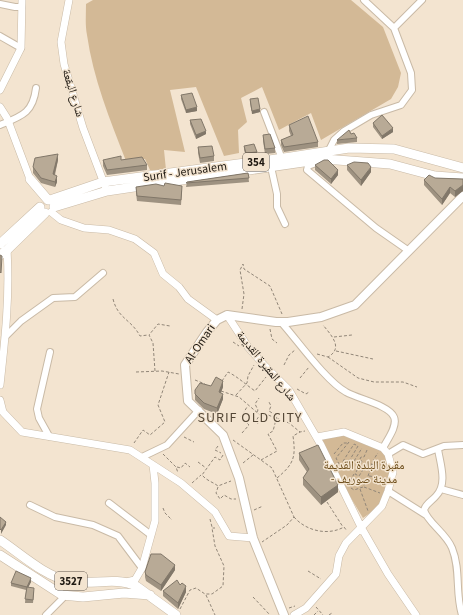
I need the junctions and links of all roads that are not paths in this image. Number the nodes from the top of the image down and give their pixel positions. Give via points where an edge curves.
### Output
1 (69, 0) edge
2 (364, 0) edge
3 (422, 0) edge
4 (22, 3) edge
5 (0, 4) edge
6 (394, 28) junction
7 (0, 36) edge
8 (21, 48) junction
9 (36, 88) dead end
10 (0, 90) edge
11 (0, 107) edge
12 (264, 112) dead end
13 (8, 122) junction
14 (0, 125) edge
15 (329, 150) junction
16 (282, 159) junction
17 (324, 159) junction
18 (335, 160) junction
19 (453, 164) junction
20 (271, 167) junction
21 (463, 168) edge
22 (461, 178) edge
23 (30, 179) joint
24 (105, 187) junction
25 (463, 196) edge
26 (47, 206) junction
27 (285, 224) dead end
28 (10, 234) junction
29 (0, 239) edge
30 (0, 244) edge
31 (410, 251) junction
32 (4, 253) edge
33 (103, 273) dead end
34 (227, 315) junction
35 (217, 320) junction
36 (281, 320) junction
37 (5, 337) junction
38 (50, 352) dead end
39 (0, 385) edge
40 (0, 400) edge
41 (199, 410) junction
42 (49, 436) junction
43 (317, 437) junction
44 (463, 445) edge
45 (438, 449) junction
46 (384, 452) junction
47 (142, 457) junction
48 (153, 465) junction
49 (441, 489) junction
50 (386, 493) junction
51 (463, 495) edge
52 (109, 503) dead end
53 (30, 504) dead end
54 (426, 515) junction
55 (361, 526) junction
56 (151, 535) junction
57 (0, 540) edge
58 (255, 541) junction
59 (0, 555) edge
60 (142, 568) junction
61 (126, 582) junction
62 (150, 595) junction
63 (65, 596) junction
64 (178, 613) edge
65 (46, 615) edge
66 (284, 615) edge
67 (294, 615) edge
68 (416, 615) edge
69 (462, 615) edge

1 - 24 street, شارع البقعة via 61,42 64,64 83,128
2 - 6 street
3 - 6 street
4 - 5 street via 15,8
4 - 8 street
6 - 15 street via 411,72 413,86 410,94 398,107 371,115 344,131 334,140
7 - 8 street
8 - 10 street
9 - 13 street via 34,102 30,108
11 - 13 street
12 - 16 street
13 - 14 street
13 - 23 street
15 - 16 main road, Surif - Jerusalem / 354
15 - 18 main road via 325,153 326,156
15 - 19 main road, Surif - Jerusalem / 354 via 394,149
16 - 24 main road, Surif - Jerusalem / 354
17 - 18 main road, Surif - Jerusalem / 354
17 - 20 main road, Surif - Jerusalem / 354
17 - 31 street via 308,166 307,170 337,197
18 - 22 main road, Surif - Jerusalem / 354 via 390,164 435,176
19 - 21 main road, Surif - Jerusalem / 354
19 - 22 main road via 461,172
20 - 24 main road, Surif - Jerusalem / 354
20 - 27 street via 277,207
23 - 26 main road
24 - 26 main road, Surif - Jerusalem / 354
25 - 31 main road, Al-Omari
26 - 28 main road
26 - 32 main road, 354
26 - 35 street via 61,220 84,228 118,232 135,239 154,253 163,274 179,287 188,299
28 - 29 street via 8,232
28 - 30 main road
28 - 32 main road via 6,240
31 - 36 main road, Al-Omari via 355,305 321,317
32 - 37 street via 8,267
33 - 37 street via 75,297 53,298
34 - 35 main road, Al-Omari
34 - 36 main road, Al-Omari
34 - 43 street, شارع المقبرة القديمة via 258,359 289,390
35 - 41 main road, Al-Omari via 185,365 188,401
36 - 46 street via 313,363 330,380 344,391 393,415 394,426
37 - 39 street
38 - 42 street via 37,409
40 - 42 street via 3,412 22,432
41 - 47 street via 167,445
41 - 58 main road, Al-Omari via 222,435 238,478
42 - 47 street via 130,450
43 - 46 street via 344,432
43 - 55 street, شارع المقبرة القديمة
44 - 45 street via 444,446
45 - 46 street via 423,454 403,445
45 - 49 street via 443,481
46 - 50 street via 393,472
47 - 48 street
48 - 56 street via 155,520
48 - 58 street via 181,483 215,512 229,536
49 - 51 street
49 - 54 street via 426,505
50 - 54 street
50 - 55 street via 382,506
52 - 56 street
53 - 60 street via 55,517 93,525 118,536
54 - 69 street via 446,536 454,554 458,575 458,603
55 - 67 street via 339,556 336,574 306,608
55 - 68 street, شارع المقبرة القديمة via 388,574
56 - 60 street
57 - 61 main road, 3527 via 58,578 70,581
58 - 66 main road, Al-Omari
59 - 63 main road, 3527 via 51,590
60 - 61 street via 135,580
61 - 62 main road, 3527
62 - 63 main road, 3527 via 124,593
62 - 64 main road, 3527
63 - 65 street

